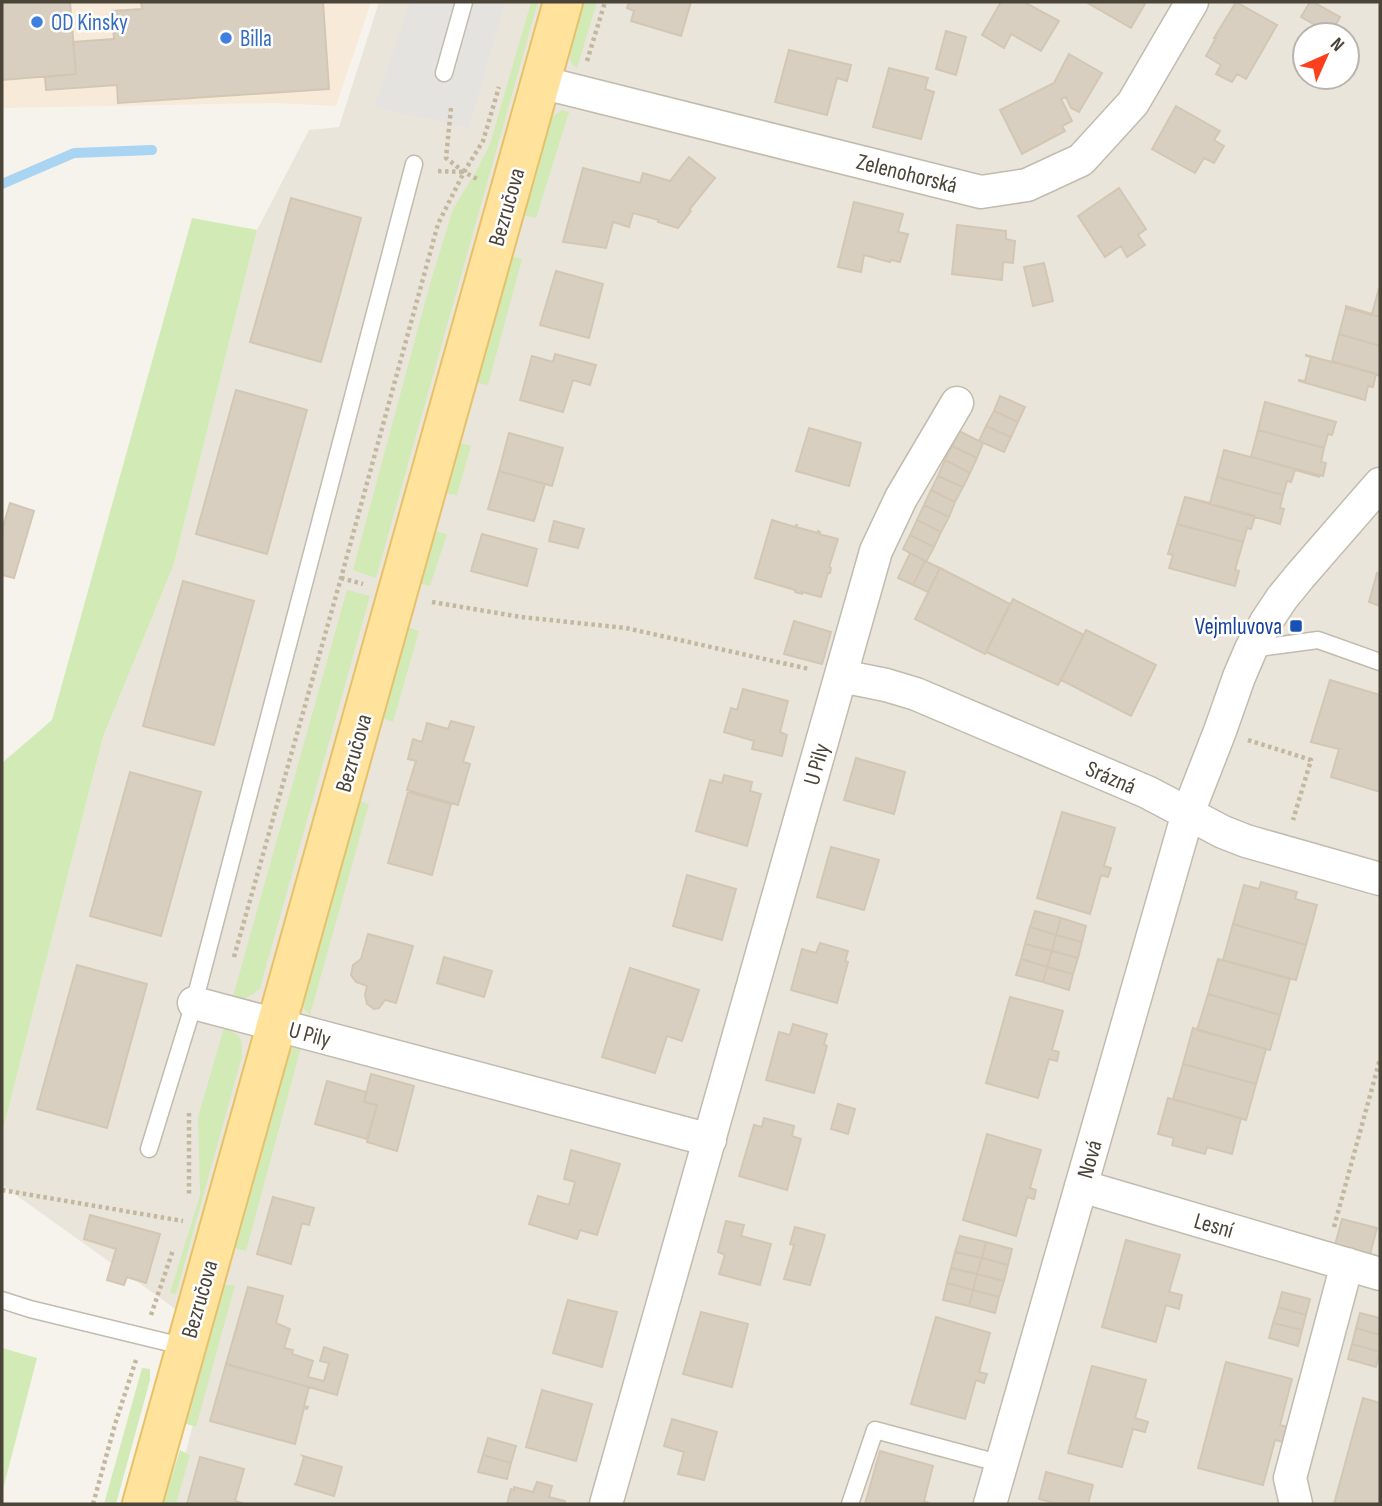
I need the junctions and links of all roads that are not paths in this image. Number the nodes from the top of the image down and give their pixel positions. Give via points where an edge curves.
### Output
1 (464, 2) edge
2 (563, 2) edge
3 (1192, 2) edge
4 (444, 73) dead end
5 (540, 82) junction
6 (414, 164) dead end
7 (957, 403) dead end
8 (1380, 484) edge
9 (1251, 649) junction
10 (1380, 662) edge
11 (841, 676) junction
12 (1188, 813) junction
13 (1380, 879) edge
14 (194, 1003) junction
15 (276, 1025) junction
16 (710, 1140) junction
17 (149, 1149) dead end
18 (1081, 1186) junction
19 (1336, 1261) junction
20 (1380, 1274) edge
21 (2, 1300) edge
22 (186, 1347) junction
23 (1002, 1464) junction
24 (142, 1504) edge
25 (607, 1504) edge
26 (850, 1504) edge
27 (990, 1504) edge
28 (1296, 1504) edge

1 - 4 lane
2 - 5 main road, Bezručova
3 - 5 street, Zelenohorská via 1133,103 1081,160 1027,186 981,192
5 - 15 main road, Bezručova
6 - 14 lane
7 - 11 street, U Pily via 901,498 876,551
8 - 9 street via 1282,598
9 - 10 lane via 1318,640
9 - 12 street
11 - 12 street, Srázná via 916,694
11 - 16 street, U Pily
12 - 13 street, Srázná via 1246,841
12 - 18 street, Nová
14 - 15 street, U Pily
14 - 17 lane
15 - 16 street, U Pily
15 - 22 main road, Bezručova
16 - 25 street, U Pily
18 - 19 street, Lesní
18 - 23 street, Nová
19 - 20 street, Lesní
19 - 28 street via 1290,1478
21 - 22 lane
22 - 24 main road, Bezručova
23 - 26 lane via 875,1430
23 - 27 street, Nová

